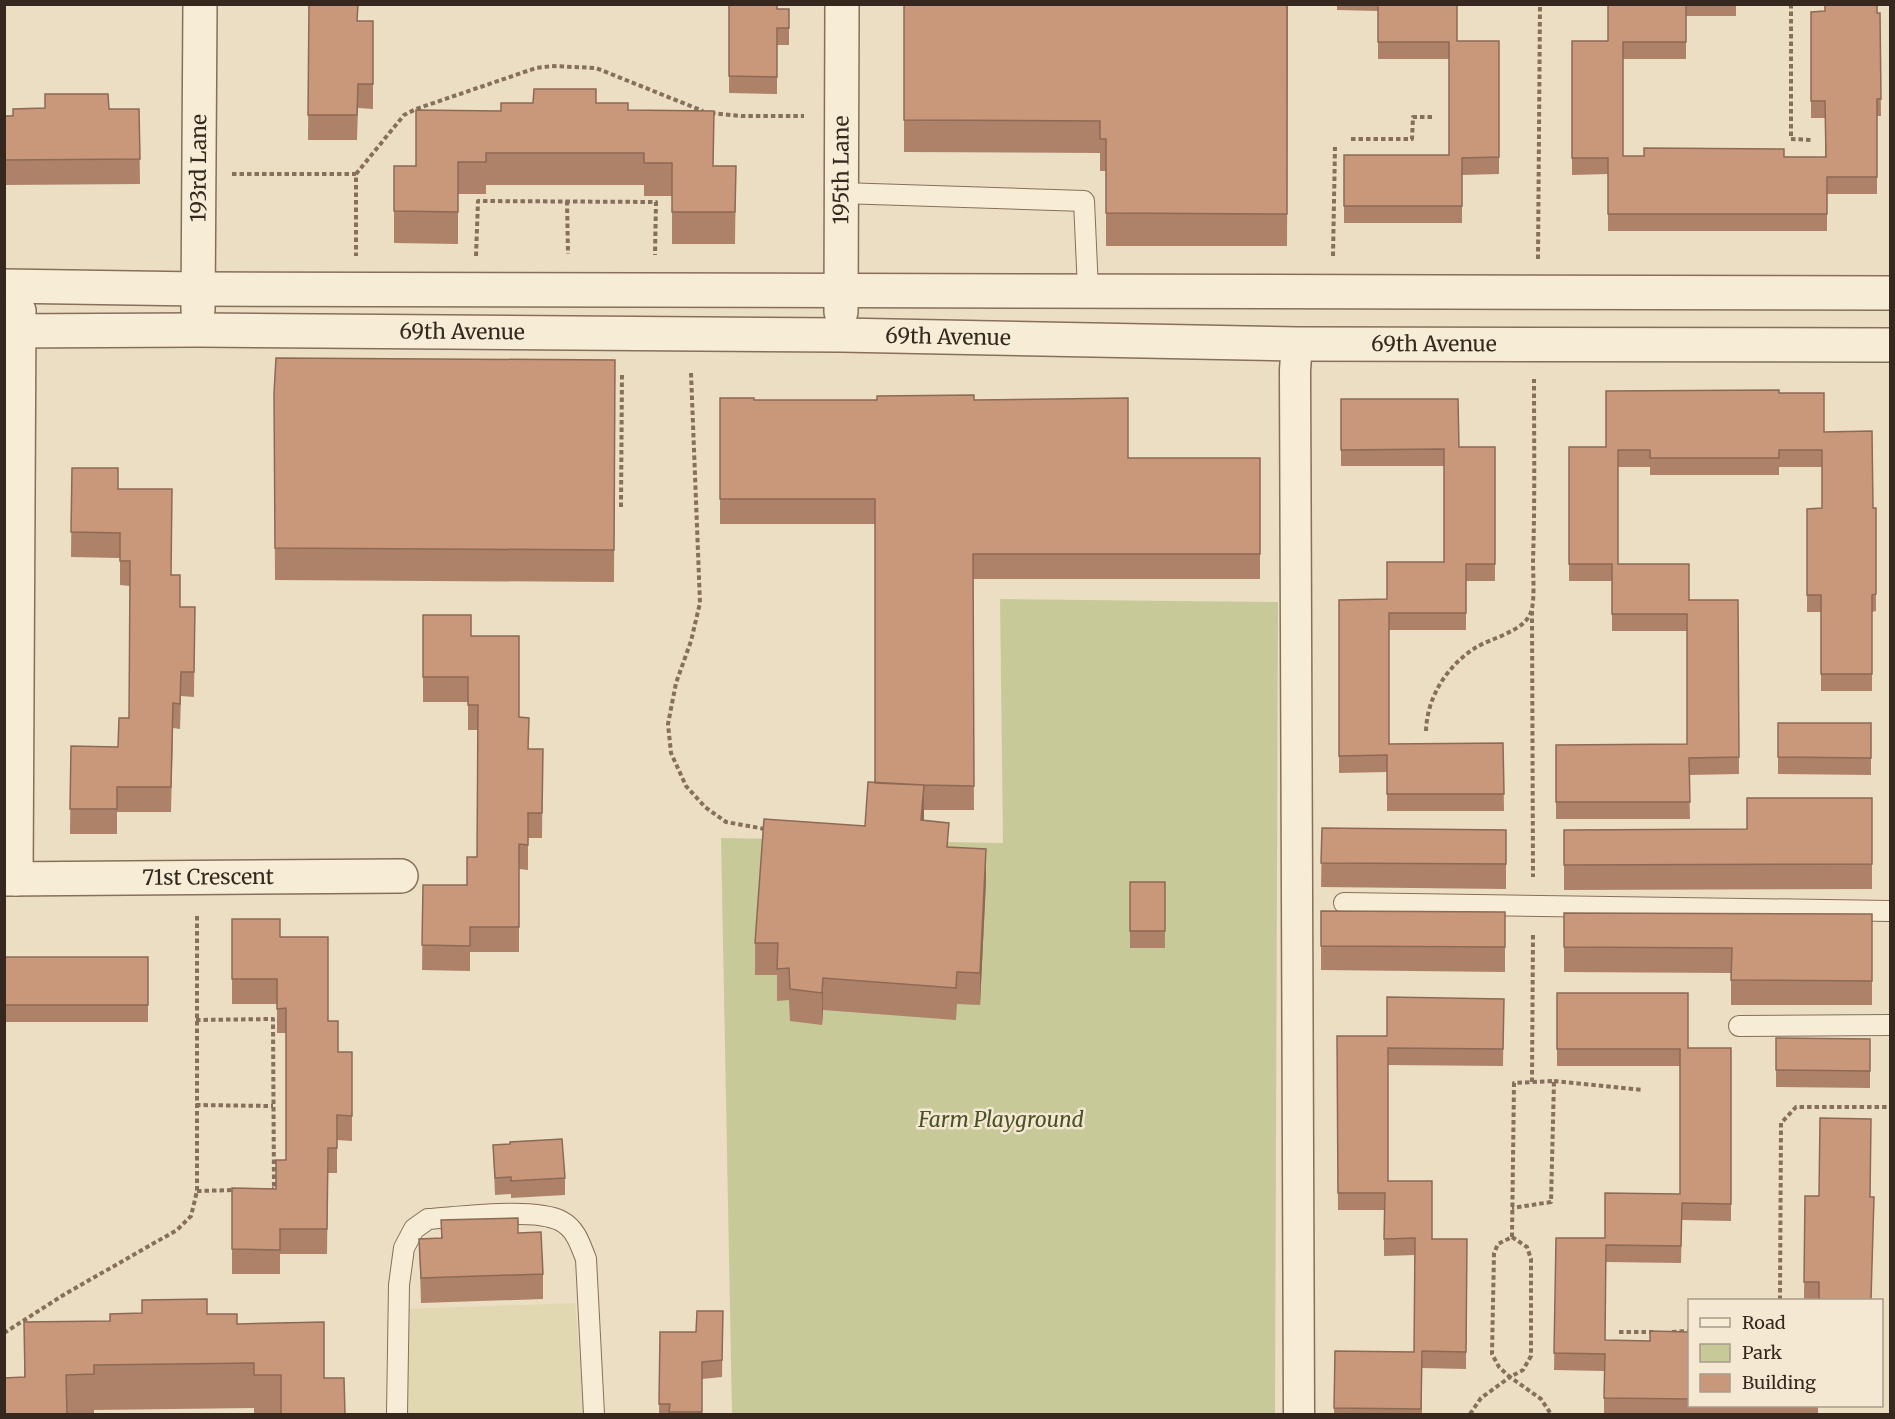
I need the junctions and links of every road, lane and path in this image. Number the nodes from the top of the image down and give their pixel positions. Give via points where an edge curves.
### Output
1 (200, 4) edge
2 (842, 4) edge
3 (1540, 4) edge
4 (1791, 4) edge
5 (804, 116) dead end
6 (1435, 117) dead end
7 (1351, 139) dead end
8 (1812, 140) dead end
9 (1335, 147) dead end
10 (228, 174) dead end
11 (356, 174) junction
12 (842, 193) junction
13 (567, 201) junction
14 (356, 259) dead end
15 (476, 260) dead end
16 (568, 261) dead end
17 (655, 261) dead end
18 (1538, 262) dead end
19 (1333, 263) dead end
20 (12, 285) edge
21 (198, 289) junction
22 (841, 289) junction
23 (1088, 290) junction
24 (1890, 293) edge
25 (198, 330) junction
26 (11, 331) edge
27 (840, 335) junction
28 (1297, 344) junction
29 (1890, 345) edge
30 (1534, 369) dead end
31 (622, 372) dead end
32 (691, 373) dead end
33 (621, 507) dead end
34 (1532, 611) junction
35 (1426, 731) dead end
36 (772, 828) edge
37 (401, 876) dead end
38 (10, 879) edge
39 (1344, 903) dead end
40 (1533, 905) junction
41 (197, 907) dead end
42 (1890, 911) edge
43 (196, 1020) junction
44 (1890, 1025) edge
45 (1739, 1026) dead end
46 (1554, 1081) junction
47 (1532, 1082) junction
48 (1643, 1090) dead end
49 (196, 1105) junction
50 (273, 1106) junction
51 (1890, 1107) edge
52 (241, 1190) edge
53 (263, 1190) edge
54 (197, 1191) junction
55 (1512, 1208) junction
56 (1512, 1237) junction
57 (1780, 1299) edge
58 (1688, 1331) edge
59 (1619, 1332) dead end
60 (1654, 1332) edge
61 (1666, 1332) edge
62 (4, 1333) edge
63 (1510, 1377) junction
64 (397, 1414) edge
65 (594, 1414) edge
66 (1299, 1414) edge
67 (1470, 1414) edge
68 (1551, 1414) edge

1 - 21 street, 193rd Lane
2 - 12 street, 195th Lane
3 - 18 path
4 - 8 path via 1791,140
5 - 11 path via 741,116 697,110 596,68 544,67 404,115
6 - 7 path via 1413,117 1412,139
9 - 19 path
10 - 11 path
11 - 14 path
12 - 22 street, 195th Lane
12 - 23 lane via 1084,201
13 - 15 path via 478,201
13 - 16 path
13 - 17 path via 656,202
20 - 21 street, 69th Avenue
20 - 26 street, 71st Crescent
21 - 22 street, 69th Avenue
21 - 25 street, 193rd Lane
22 - 23 street, 69th Avenue
22 - 27 street, 195th Lane
23 - 24 street, 69th Avenue
25 - 26 street, 69th Avenue
25 - 27 street, 69th Avenue
26 - 38 street, 71st Crescent
27 - 28 street, 69th Avenue
28 - 29 street, 69th Avenue
28 - 66 street via 1294,370
30 - 34 path
31 - 33 path
32 - 36 path via 700,603 668,724 671,753 686,786 705,807 726,822
34 - 35 path via 1525,623 1475,648 1443,677 1432,699
34 - 40 path
37 - 38 street, 71st Crescent
39 - 40 lane
40 - 42 lane
40 - 47 path
41 - 43 path
43 - 49 path
43 - 50 path via 273,1019
44 - 45 lane
46 - 47 path
46 - 48 path
46 - 55 path via 1551,1202
47 - 55 path via 1514,1083
49 - 50 path
49 - 54 path
50 - 53 path via 274,1189
51 - 57 path via 1796,1107 1781,1123
52 - 54 path
54 - 62 path via 191,1216 177,1230
55 - 56 path
56 - 63 path via 1498,1244 1494,1253 1492,1354
56 - 63 path via 1527,1247 1531,1259 1531,1356 1523,1370
58 - 61 path
59 - 60 path
63 - 67 path via 1481,1398
63 - 68 path via 1541,1399
64 - 65 lane via 399,1285 404,1248 414,1229 428,1219 537,1213 562,1222 577,1235 586,1259

